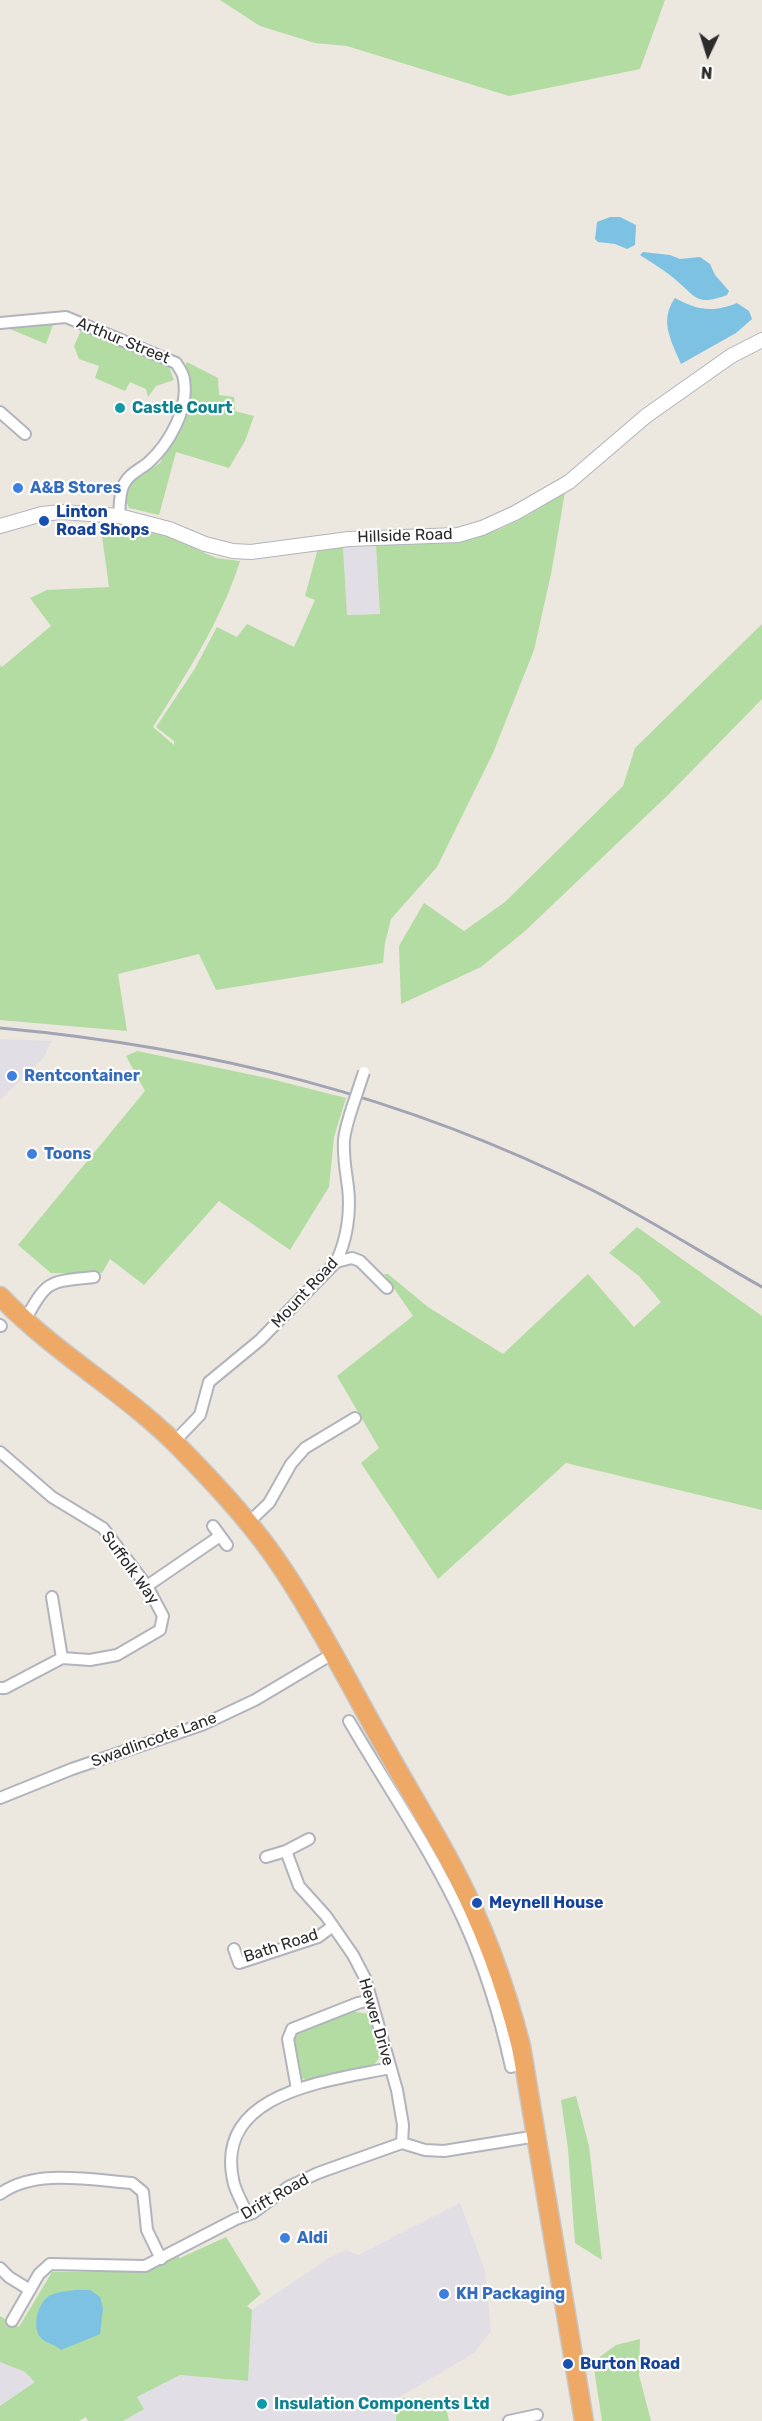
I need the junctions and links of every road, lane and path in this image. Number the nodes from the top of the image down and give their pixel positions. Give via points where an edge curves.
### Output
1 (0, 323) edge
2 (762, 340) edge
3 (0, 412) edge
4 (25, 434) dead end
5 (119, 516) junction
6 (0, 526) edge
7 (364, 1072) dead end
8 (336, 1262) junction
9 (94, 1277) dead end
10 (387, 1288) dead end
11 (0, 1296) edge
12 (25, 1320) junction
13 (355, 1418) dead end
14 (174, 1442) junction
15 (0, 1452) edge
16 (248, 1523) junction
17 (213, 1526) dead end
18 (147, 1586) junction
19 (52, 1597) dead end
20 (334, 1653) junction
21 (62, 1658) junction
22 (0, 1688) edge
23 (349, 1721) dead end
24 (0, 1798) edge
25 (424, 1831) junction
26 (309, 1839) dead end
27 (286, 1851) junction
28 (266, 1857) dead end
29 (333, 1926) junction
30 (234, 1949) dead end
31 (371, 2000) junction
32 (390, 2068) junction
33 (297, 2089) junction
34 (537, 2136) junction
35 (402, 2142) junction
36 (0, 2194) edge
37 (248, 2214) junction
38 (161, 2259) junction
39 (0, 2268) edge
40 (30, 2290) junction
41 (12, 2321) dead end
42 (537, 2415) dead end
43 (509, 2421) edge
44 (584, 2421) edge

1 - 5 street, Arthur Street via 66,317 176,363 184,378 183,402 175,428 157,453 132,472 122,487
2 - 5 street, Hillside Road via 731,356 646,416 569,482 515,513 458,535 349,538 270,550 233,551
3 - 4 street
5 - 6 street, Hillside Road via 61,512
7 - 8 street, Mount Road, bridge via 344,1141 347,1230
8 - 10 street via 352,1258 360,1261
8 - 14 street, Mount Road via 260,1340 209,1382 200,1415
9 - 12 street via 57,1281 41,1290
11 - 12 highway
12 - 14 highway
13 - 16 street via 306,1448 291,1464 269,1503
14 - 16 highway
15 - 18 street, Suffolk Way via 52,1497 102,1528
16 - 20 highway via 284,1569
17 - 18 street via 224,1540
18 - 21 street, Suffolk Way via 163,1616 160,1630 117,1655 90,1660
19 - 21 street
20 - 24 street, Swadlincote Lane via 255,1700 204,1724
20 - 25 highway
21 - 22 street
23 - 25 street
25 - 34 highway via 454,1868 491,1949 512,2011
26 - 27 street
27 - 28 street
27 - 29 street, Hewer Drive via 299,1886
29 - 30 street, Bath Road via 318,1937 239,1963
29 - 31 street, Hewer Drive via 365,1978
31 - 32 street, Hewer Drive
31 - 33 street via 292,2029 288,2039
32 - 33 street
32 - 35 street, Hewer Drive via 403,2125
33 - 37 street via 247,2117 239,2131 232,2167 234,2185
34 - 35 street via 444,2151 424,2150
34 - 44 highway
35 - 37 street, Drift Road via 288,2187
36 - 38 street via 35,2178 132,2183 143,2192 147,2230
37 - 38 street, Drift Road
38 - 40 street, Drift Road via 139,2268 50,2264
39 - 40 street
40 - 41 street, Drift Road
42 - 43 street

